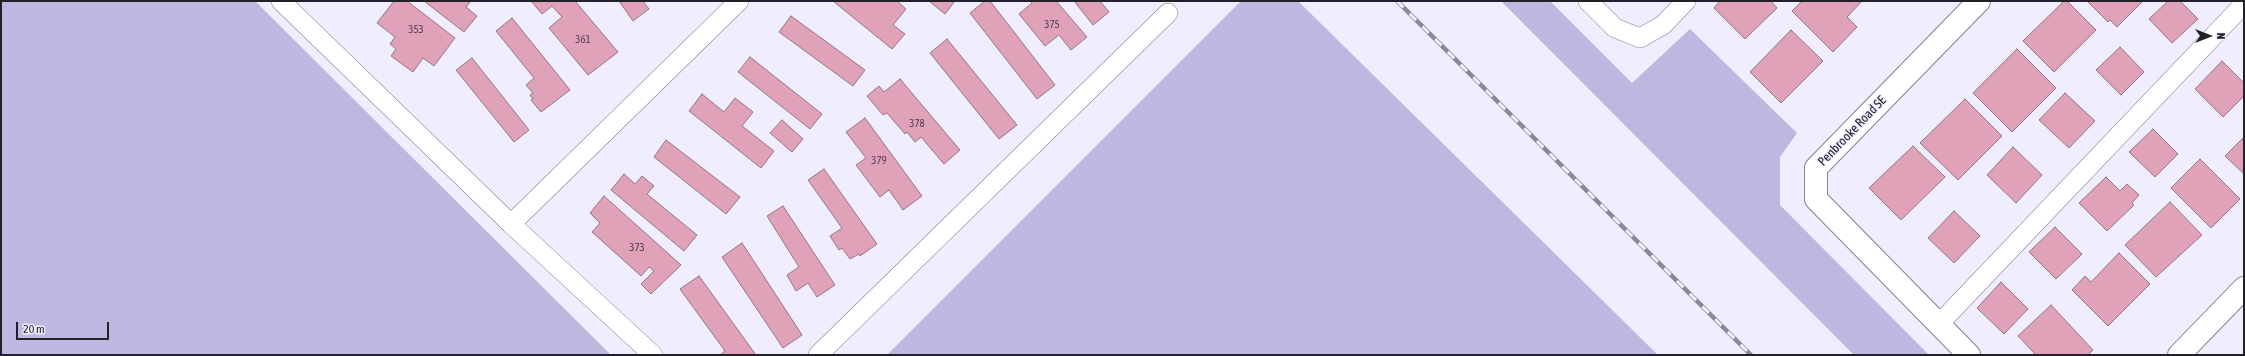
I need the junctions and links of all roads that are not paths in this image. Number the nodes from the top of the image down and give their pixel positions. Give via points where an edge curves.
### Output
1 (739, 1) edge
2 (1588, 1) edge
3 (1686, 1) edge
4 (1979, 1) edge
5 (284, 2) edge
6 (2244, 4) edge
7 (1168, 13) dead end
8 (511, 224) junction
9 (2244, 288) edge
10 (1938, 325) junction
11 (653, 355) edge
12 (818, 355) edge
13 (1969, 355) edge
14 (2179, 355) edge

1 - 8 lane
2 - 3 lane via 1616,28 1640,38 1663,24
4 - 10 street, Penbrooke Road SE via 1816,168 1816,199
5 - 8 lane
6 - 10 lane
7 - 12 lane
8 - 11 lane
9 - 14 street
10 - 13 street, Penbrooke Road SE

